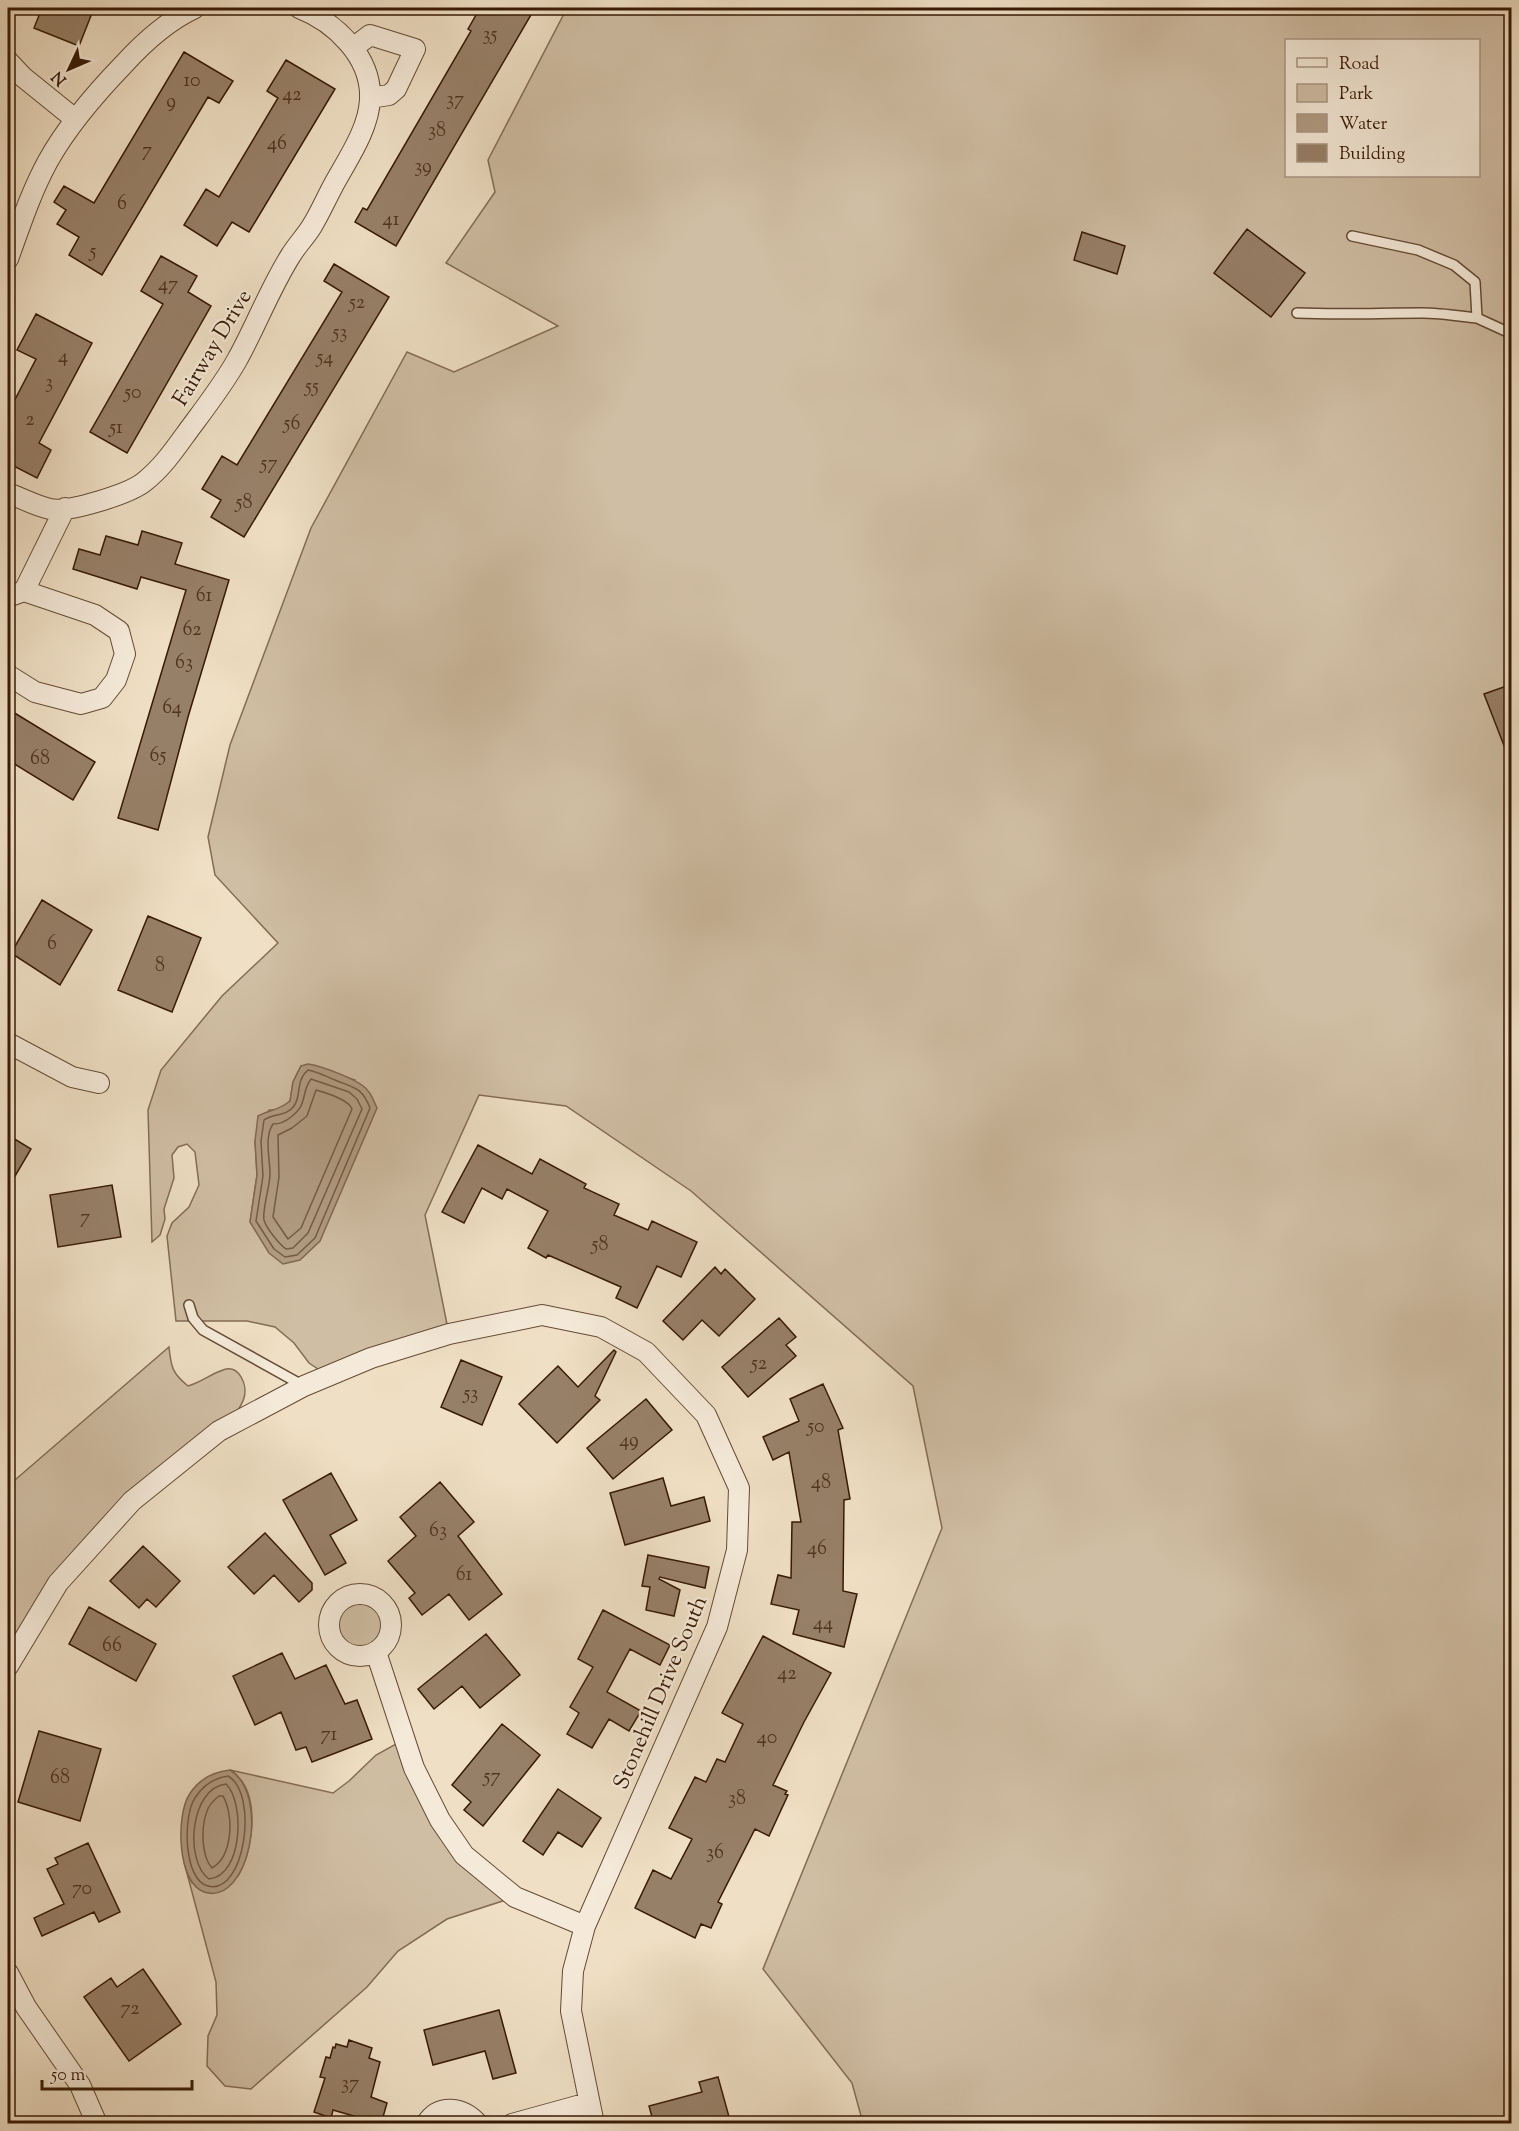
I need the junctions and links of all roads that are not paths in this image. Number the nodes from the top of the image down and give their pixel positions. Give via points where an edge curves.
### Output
1 (195, 8) edge
2 (299, 8) edge
3 (352, 48) junction
4 (8, 61) edge
5 (370, 99) junction
6 (75, 119) junction
7 (1352, 236) dead end
8 (8, 259) edge
9 (1297, 313) dead end
10 (1478, 318) junction
11 (1512, 334) edge
12 (8, 493) edge
13 (66, 508) junction
14 (16, 594) edge
15 (8, 675) edge
16 (8, 1042) edge
17 (99, 1083) dead end
18 (189, 1305) dead end
19 (304, 1386) junction
20 (376, 1652) dead end
21 (8, 1666) edge
22 (585, 1926) junction
23 (8, 1973) edge
24 (588, 2103) junction
25 (97, 2124) edge
26 (426, 2124) edge
27 (478, 2124) edge
28 (512, 2124) edge
29 (594, 2124) edge

1 - 6 street via 177,16 146,41
2 - 3 street, Fairway Drive via 342,34
3 - 5 street, Fairway Drive via 368,80
3 - 5 street via 370,35 415,49 396,89 389,95
4 - 6 street
5 - 13 street, Fairway Drive via 358,139 312,226 290,256 237,361 167,460 143,483 120,496
6 - 8 street via 48,161
7 - 10 lane via 1418,250 1454,265 1475,282
9 - 10 lane via 1423,313
10 - 11 lane
12 - 13 street, Fairway Drive via 51,510
13 - 14 street
14 - 15 street via 95,615 119,631 126,654 117,680 102,698 81,704 34,692
16 - 17 street via 72,1077
18 - 19 lane via 203,1330
19 - 21 street, Stonehill Drive South via 219,1431 132,1501 58,1583
19 - 22 street, Stonehill Drive South via 371,1358 449,1334 542,1315 601,1327 646,1352 706,1415 739,1488 737,1550 717,1627
20 - 22 street via 414,1768 440,1821 464,1855 515,1897
22 - 24 street, Stonehill Drive South via 573,1971 571,2003
23 - 25 street via 26,2007 80,2085
24 - 28 street
24 - 29 street, Stonehill Drive South
26 - 27 street via 436,2113 454,2109 463,2111

